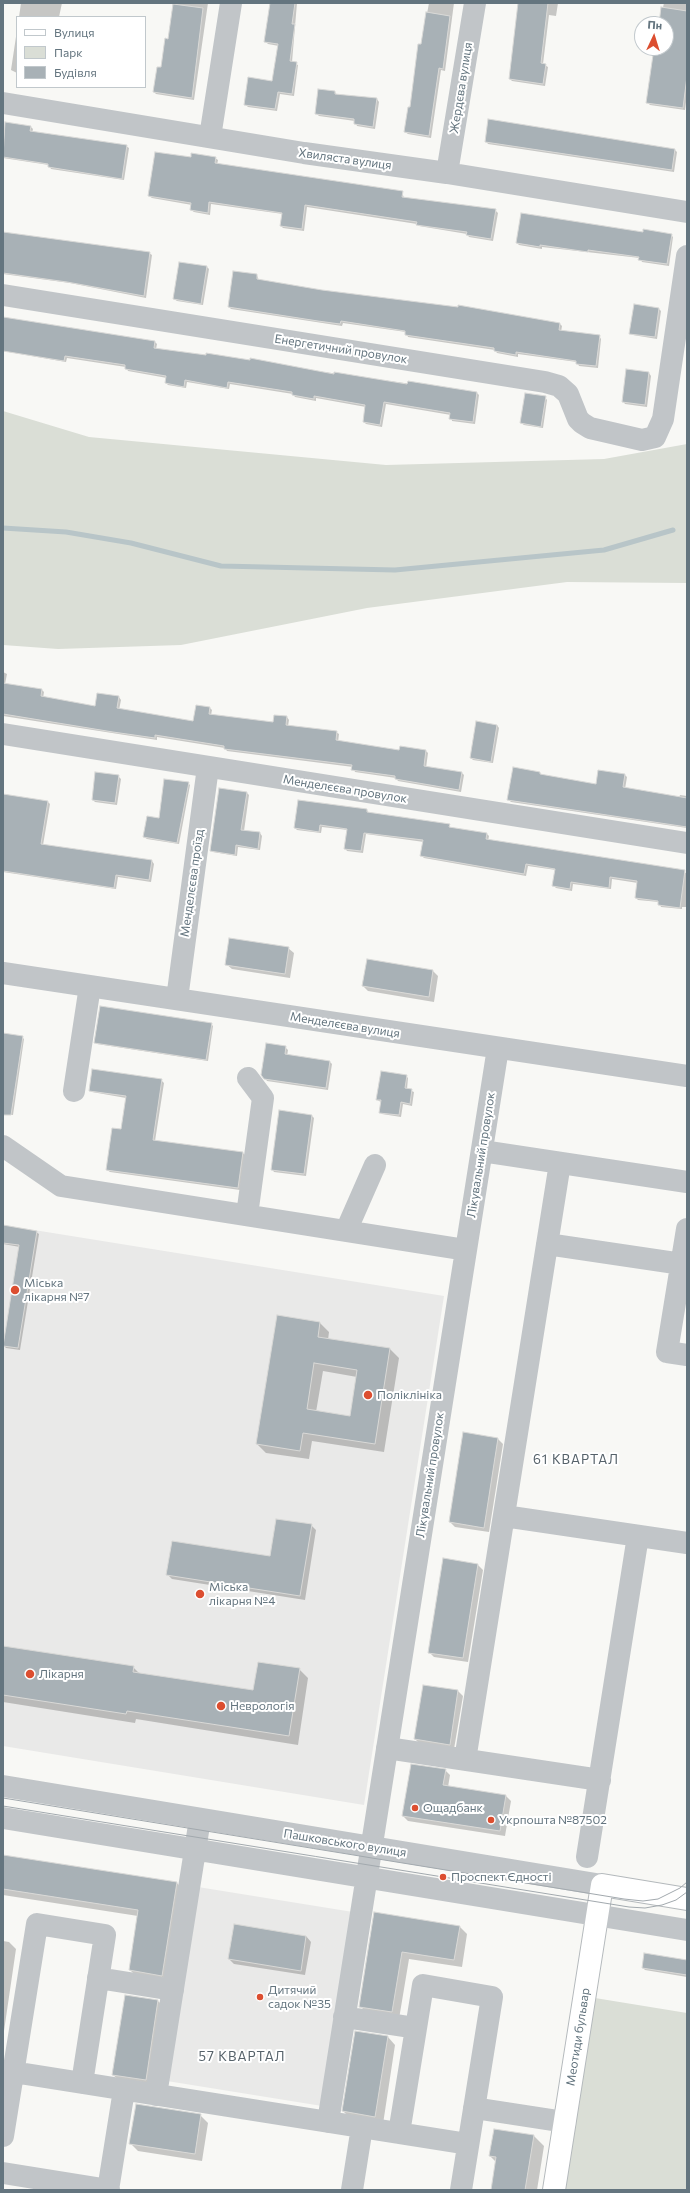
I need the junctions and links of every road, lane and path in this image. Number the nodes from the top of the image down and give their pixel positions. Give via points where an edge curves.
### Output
1 (231, 3) edge
2 (475, 3) edge
3 (3, 103) edge
4 (210, 137) junction
5 (448, 173) junction
6 (687, 212) edge
7 (687, 256) edge
8 (3, 294) edge
9 (3, 734) edge
10 (208, 767) junction
11 (687, 844) edge
12 (3, 973) edge
13 (90, 986) junction
14 (177, 1000) junction
15 (498, 1048) junction
16 (687, 1076) edge
17 (248, 1078) dead end
18 (74, 1091) dead end
19 (3, 1146) edge
20 (482, 1151) junction
21 (560, 1163) junction
22 (375, 1165) dead end
23 (687, 1182) edge
24 (248, 1215) junction
25 (687, 1229) edge
26 (346, 1231) junction
27 (547, 1244) junction
28 (466, 1250) junction
29 (682, 1264) junction
30 (687, 1355) edge
31 (504, 1516) junction
32 (638, 1536) junction
33 (687, 1543) edge
34 (387, 1748) junction
35 (465, 1760) junction
36 (600, 1780) junction
37 (3, 1786) edge
38 (3, 1818) edge
39 (200, 1819) junction
40 (371, 1847) junction
41 (196, 1850) junction
42 (588, 1857) dead end
43 (366, 1878) junction
44 (602, 1885) junction
45 (686, 1893) edge
46 (598, 1915) junction
47 (683, 1929) edge
48 (98, 1978) junction
49 (173, 1990) junction
50 (344, 2017) junction
51 (416, 2028) junction
52 (13, 2072) junction
53 (82, 2083) junction
54 (124, 2090) junction
55 (156, 2095) junction
56 (474, 2108) junction
57 (328, 2122) junction
58 (565, 2122) junction
59 (362, 2127) junction
60 (399, 2133) junction
61 (3, 2136) edge
62 (468, 2144) junction
63 (3, 2173) edge
64 (109, 2190) edge
65 (352, 2190) edge
66 (461, 2190) edge
67 (554, 2190) edge

1 - 4 street
2 - 5 street, Жердєва вулиця
3 - 4 street, Хвиляста вулиця
4 - 5 street, Хвиляста вулиця
5 - 6 street, Хвиляста вулиця
7 - 8 street, Енергетичний провулок via 663,419 655,437 642,440 590,428 578,419 568,394 559,386 539,380
9 - 10 street, Менделєєва провулок
10 - 11 street, Менделєєва провулок
10 - 14 street, Менделєєва проїзд
12 - 13 street, Менделєєва вулиця
13 - 14 street, Менделєєва вулиця
13 - 18 street
14 - 15 street, Менделєєва вулиця
15 - 16 street, Менделєєва вулиця
15 - 20 street, Лікувальний провулок
17 - 24 street via 263,1098
19 - 24 street via 61,1186
20 - 21 street
20 - 28 street, Лікувальний провулок
21 - 23 street
21 - 27 street
22 - 26 street
24 - 26 street
25 - 29 street
26 - 28 street
27 - 29 street
27 - 31 street
28 - 34 street, Лікувальний провулок
29 - 30 street via 667,1352
31 - 32 street
31 - 35 street
32 - 33 street
32 - 36 street
34 - 35 street
34 - 40 street, Лікувальний провулок
35 - 36 street
36 - 42 street
37 - 39 street, Пашковського вулиця
38 - 41 street
39 - 40 street, Пашковського вулиця
39 - 41 street
40 - 43 street, Лікувальний провулок
40 - 44 street, Пашковського вулиця
41 - 43 street
41 - 49 street
43 - 46 street
43 - 50 street, Лікувальний провулок
44 - 45 main road, Пашковського вулиця
44 - 46 main road, Меотиди бульвар
45 - 47 street
46 - 47 street
46 - 58 main road, Меотиди бульвар
48 - 49 street
48 - 52 street via 105,1935 37,1924
48 - 53 street
49 - 55 street
50 - 51 street
50 - 57 street, Лікувальний провулок
51 - 56 street via 423,1986 492,1997
51 - 60 street
52 - 53 street
52 - 61 street
53 - 54 street
54 - 55 street
54 - 64 street
55 - 57 street
56 - 58 street
56 - 62 street
57 - 59 street
58 - 67 main road, Меотиди бульвар
59 - 60 street
59 - 65 street
60 - 62 street
62 - 66 street
63 - 64 street

